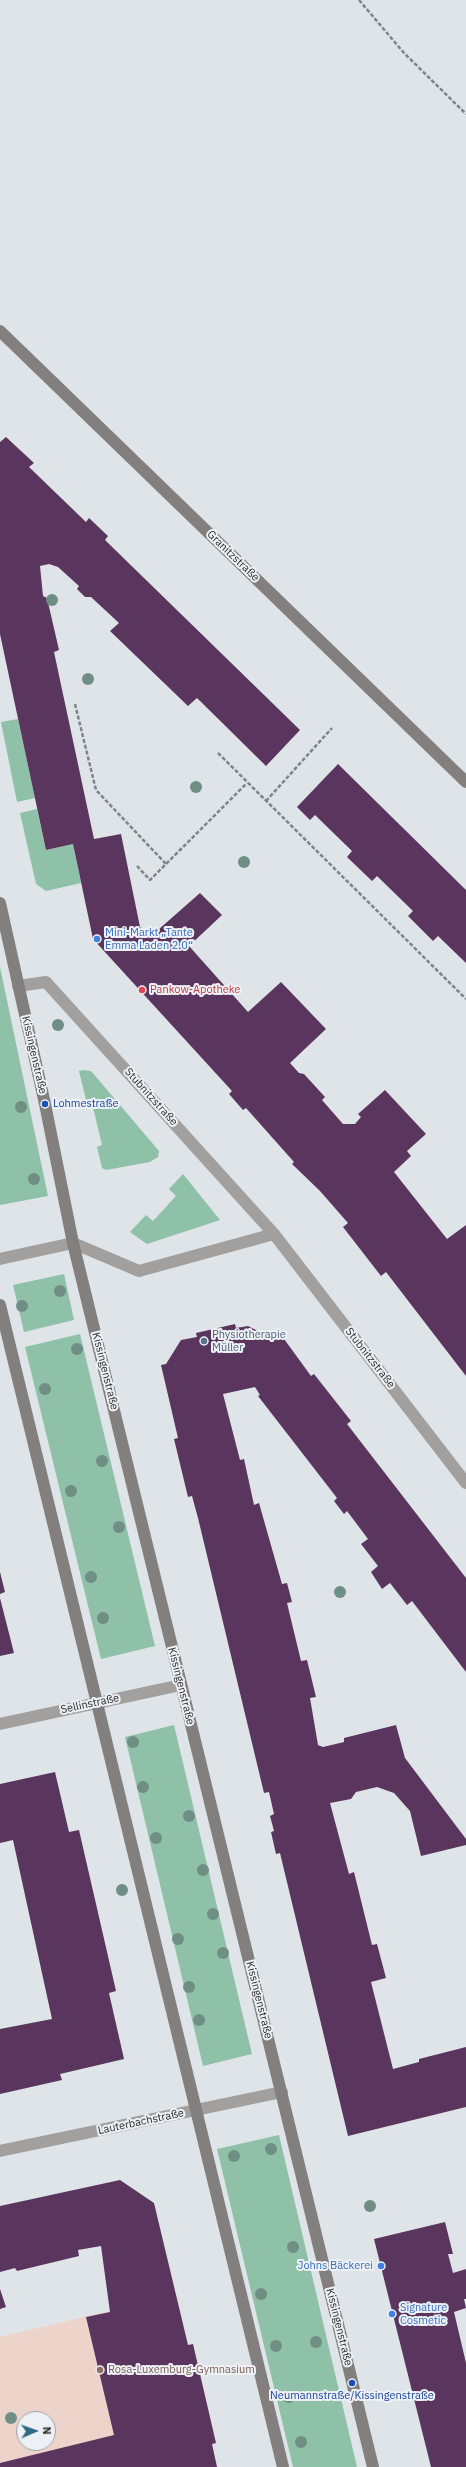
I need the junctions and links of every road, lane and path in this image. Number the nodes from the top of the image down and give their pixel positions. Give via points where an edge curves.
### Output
1 (359, 0) edge
2 (466, 114) edge
3 (0, 331) edge
4 (75, 704) dead end
5 (332, 728) dead end
6 (218, 753) dead end
7 (247, 782) junction
8 (466, 782) edge
9 (266, 801) junction
10 (166, 864) junction
11 (137, 866) dead end
12 (0, 903) edge
13 (18, 986) junction
14 (466, 999) edge
15 (274, 1234) junction
16 (74, 1243) junction
17 (0, 1259) edge
18 (0, 1305) edge
19 (466, 1483) edge
20 (181, 1684) junction
21 (98, 1703) junction
22 (0, 1724) edge
23 (282, 2092) junction
24 (196, 2111) junction
25 (0, 2151) edge
26 (283, 2467) edge
27 (372, 2467) edge

1 - 2 path via 404,53
3 - 8 street, Granitzstraße
4 - 10 path via 96,790
5 - 9 path
6 - 7 path
7 - 9 path
7 - 10 path
9 - 14 path
10 - 11 path via 150,880
12 - 13 street, Kissingenstraße
13 - 15 street, Stubnitzstraße via 46,982
13 - 16 street, Kissingenstraße
15 - 16 street via 139,1271
15 - 19 street, Stubnitzstraße
16 - 17 street
16 - 20 street, Kissingenstraße
18 - 21 street
20 - 21 street, Sellinstraße
20 - 23 street, Kissingenstraße
21 - 22 street, Sellinstraße
21 - 24 street
23 - 24 street, Lauterbachstraße
23 - 27 street, Kissingenstraße
24 - 25 street, Lauterbachstraße
24 - 26 street

